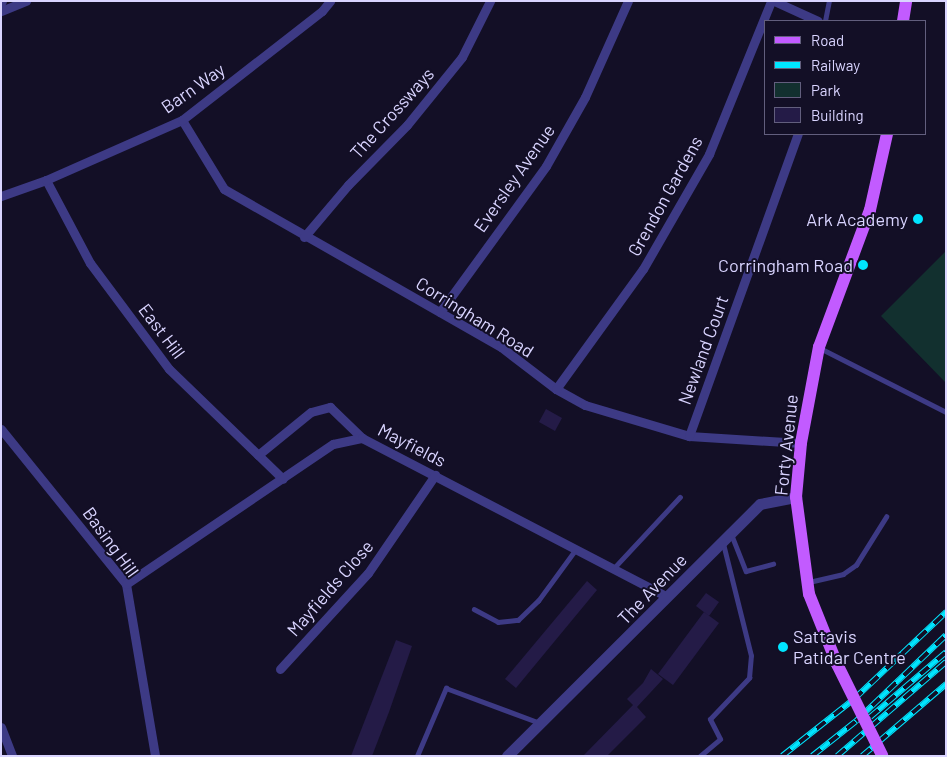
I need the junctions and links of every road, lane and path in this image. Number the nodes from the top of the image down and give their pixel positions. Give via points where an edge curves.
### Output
1 (26, 1) edge
2 (330, 1) edge
3 (490, 1) edge
4 (628, 1) edge
5 (772, 1) edge
6 (829, 1) edge
7 (906, 1) edge
8 (1, 11) edge
9 (764, 20) edge
10 (764, 20) edge
11 (816, 20) edge
12 (825, 20) edge
13 (903, 20) edge
14 (182, 120) junction
15 (798, 135) edge
16 (887, 135) edge
17 (46, 180) junction
18 (1, 196) edge
19 (304, 237) junction
20 (440, 312) junction
21 (819, 347) junction
22 (556, 389) junction
23 (946, 412) edge
24 (1, 429) edge
25 (689, 436) junction
26 (362, 438) junction
27 (801, 442) junction
28 (258, 456) junction
29 (435, 475) junction
30 (283, 479) junction
31 (680, 497) dead end
32 (796, 497) junction
33 (886, 517) dead end
34 (731, 531) junction
35 (722, 540) junction
36 (576, 549) junction
37 (773, 564) dead end
38 (613, 569) junction
39 (808, 583) junction
40 (126, 584) junction
41 (668, 597) junction
42 (474, 609) dead end
43 (280, 670) dead end
44 (542, 723) junction
45 (1, 727) edge
46 (883, 755) edge
47 (12, 756) edge
48 (155, 756) edge
49 (417, 756) edge
50 (507, 756) edge
51 (700, 756) edge

1 - 8 street
2 - 14 street, Barn Way via 322,11
3 - 19 street, The Crossways via 462,57 407,125 348,185
4 - 20 street, Eversley Avenue via 586,97 546,166
5 - 10 street, Grendon Gardens
5 - 11 street
6 - 12 lane
7 - 13 main road
9 - 22 street, Grendon Gardens via 709,154 643,269
14 - 17 street, Barn Way
14 - 19 street, Corringham Road via 224,189
15 - 25 street, Newland Court
16 - 21 main road, Forty Avenue via 870,210
17 - 18 street, Barn Way
17 - 28 street, East Hill via 90,263 169,369
19 - 20 street, Corringham Road
20 - 22 street, Corringham Road via 501,347
21 - 23 lane
21 - 27 main road, Forty Avenue
22 - 25 street, Corringham Road via 584,406
24 - 40 street, Basing Hill
25 - 27 street, Corringham Road
26 - 28 street via 330,407 311,412
26 - 29 street, Mayfields
26 - 30 street, Mayfields via 333,444
27 - 32 main road, Forty Avenue
28 - 30 street, East Hill
29 - 36 street, Mayfields
29 - 43 street, Mayfields Close via 368,573
30 - 40 street, Mayfields
31 - 38 lane
32 - 34 street, The Avenue via 760,504
32 - 39 main road, Forty Avenue
33 - 39 lane via 856,565 843,574
34 - 35 street, The Avenue
34 - 37 lane via 746,571
35 - 41 street, The Avenue
35 - 51 lane via 751,656 750,678 710,719 720,739
36 - 38 street, Mayfields
36 - 42 lane via 538,601 518,620 498,622
38 - 41 street, Mayfields
39 - 46 main road, Forty Avenue, bridge via 809,594 837,664
40 - 48 street, Basing Hill
41 - 44 street, The Avenue
44 - 49 lane via 446,688
44 - 50 street, The Avenue
45 - 47 street

